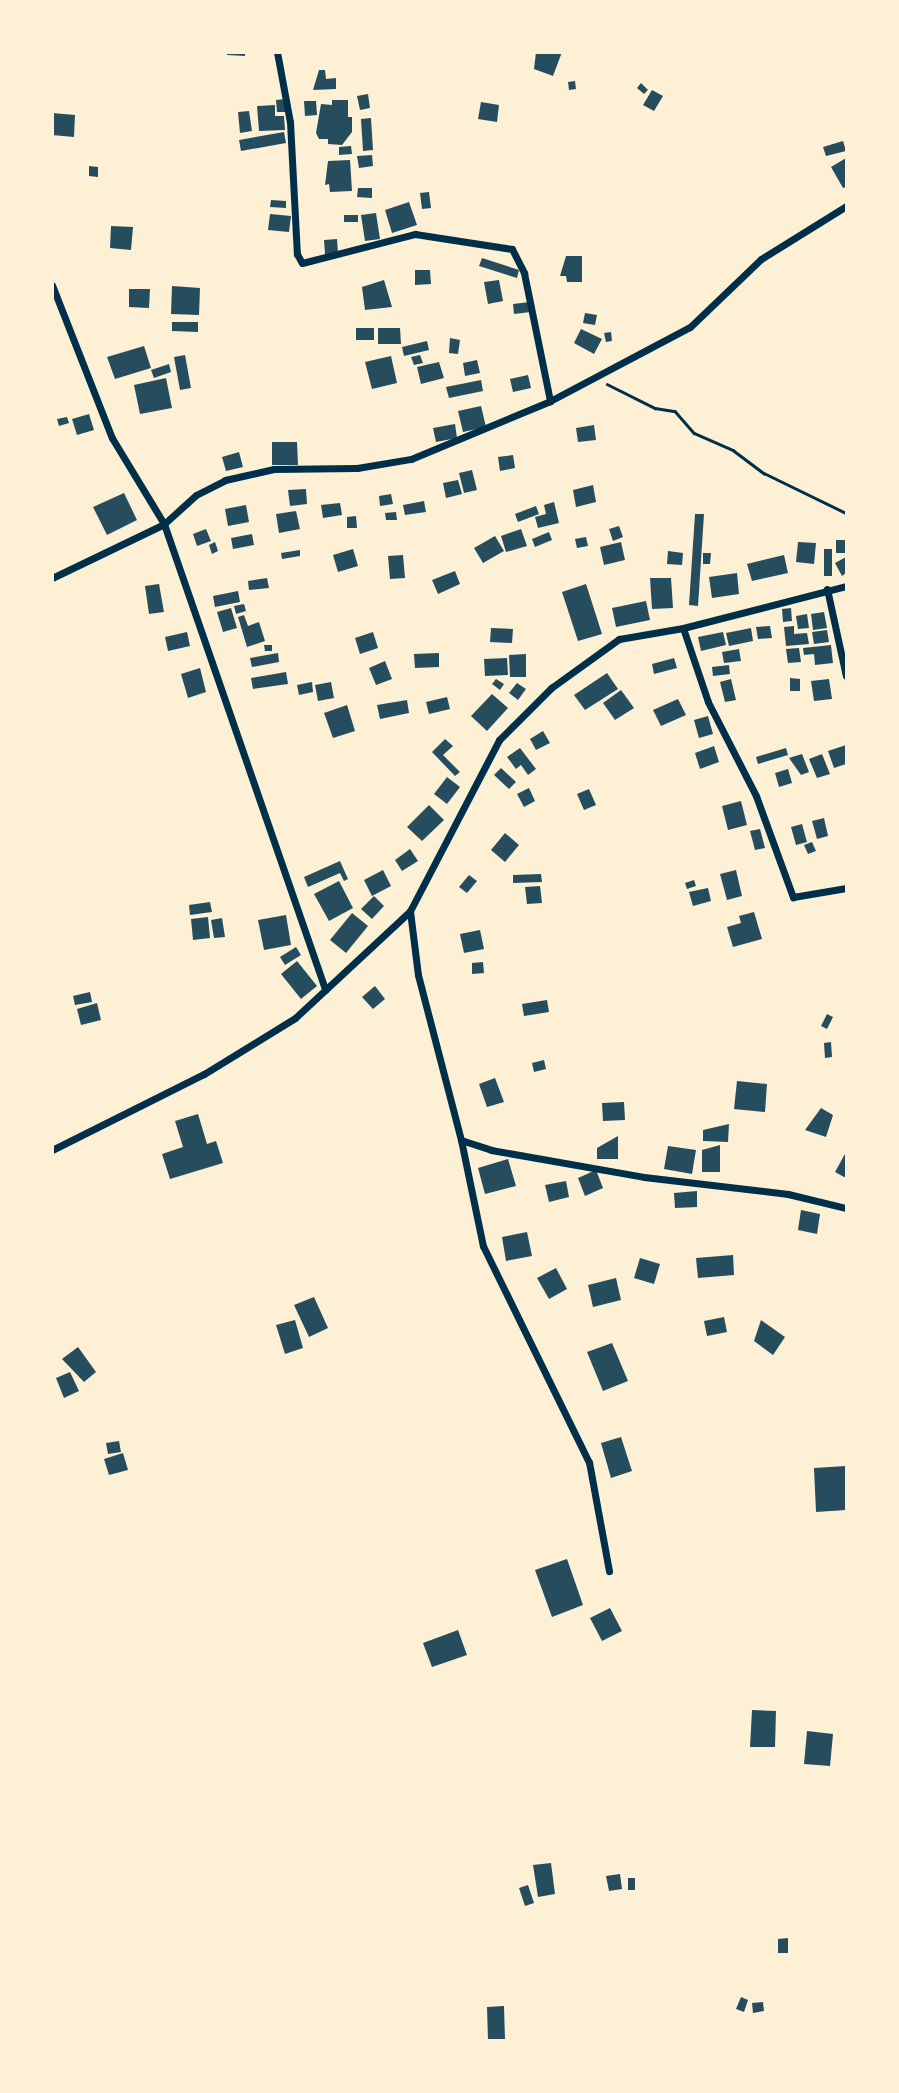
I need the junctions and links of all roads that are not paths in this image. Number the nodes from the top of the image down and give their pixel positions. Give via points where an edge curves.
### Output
1 (277, 52) edge
2 (846, 206) edge
3 (52, 285) edge
4 (550, 401) junction
5 (164, 524) junction
6 (52, 578) edge
7 (846, 586) edge
8 (827, 589) junction
9 (683, 628) junction
10 (846, 676) edge
11 (846, 888) edge
12 (410, 911) junction
13 (325, 990) junction
14 (461, 1140) junction
15 (52, 1150) edge
16 (846, 1208) edge
17 (609, 1571) dead end

1 - 4 street via 290,122 297,254 302,263 415,234 512,249 524,273
2 - 4 street via 761,259 690,327
3 - 5 street via 112,438
4 - 5 street via 411,459 357,468 274,469 225,480 196,495
5 - 6 street
5 - 13 street
7 - 8 street
8 - 9 street
8 - 10 street
9 - 11 street via 708,702 756,796 793,897
9 - 12 street via 619,639 551,688 499,740
12 - 13 street
12 - 14 street via 418,975
13 - 15 street via 295,1018 204,1074
14 - 16 street via 491,1150 644,1177 788,1194
14 - 17 street via 483,1246 589,1462

